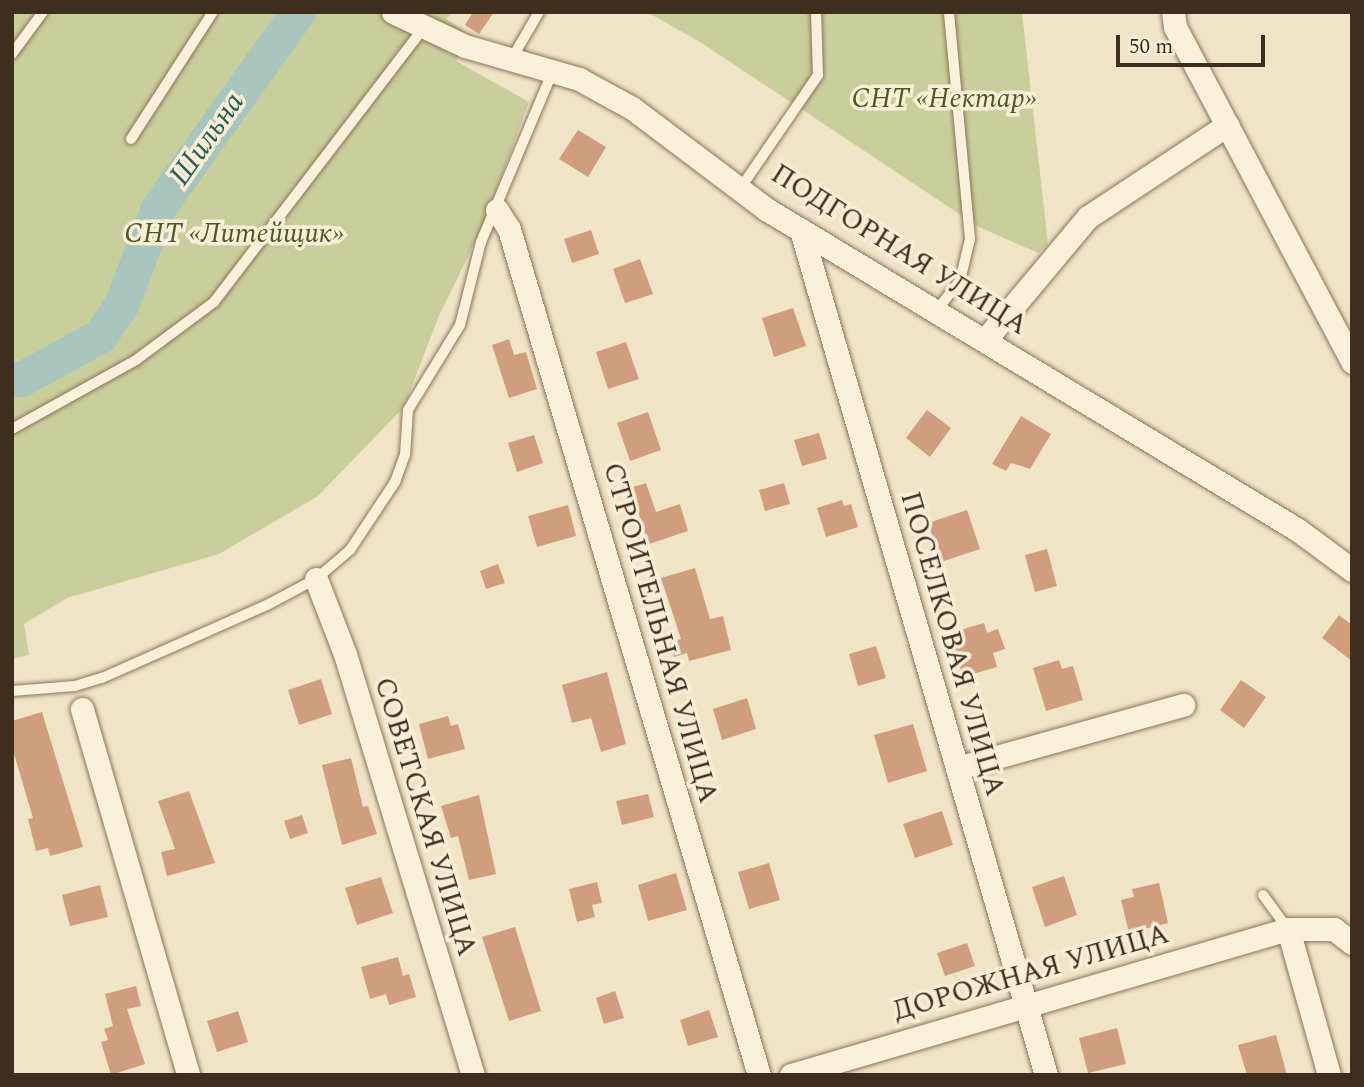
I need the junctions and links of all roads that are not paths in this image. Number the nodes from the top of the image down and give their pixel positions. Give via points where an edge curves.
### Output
1 (43, 12) edge
2 (213, 12) edge
3 (539, 12) edge
4 (816, 12) edge
5 (949, 12) edge
6 (1173, 12) edge
7 (396, 14) edge
8 (425, 26) junction
9 (12, 54) edge
10 (510, 62) junction
11 (552, 73) junction
12 (1227, 125) junction
13 (131, 139) dead end
14 (742, 186) junction
15 (498, 210) junction
16 (801, 230) junction
17 (937, 310) junction
18 (985, 340) junction
19 (1352, 362) edge
20 (12, 429) edge
21 (1352, 570) edge
22 (316, 579) junction
23 (12, 691) edge
24 (1183, 705) dead end
25 (82, 709) dead end
26 (957, 768) junction
27 (1263, 895) dead end
28 (1288, 929) junction
29 (1352, 943) edge
30 (1026, 1005) junction
31 (188, 1075) edge
32 (473, 1075) edge
33 (759, 1075) edge
34 (791, 1075) edge
35 (1046, 1075) edge
36 (1329, 1075) edge

1 - 9 lane
2 - 13 lane
3 - 10 lane
4 - 14 lane via 818,75
5 - 17 lane via 971,239 960,282
6 - 12 street via 1175,27
7 - 8 street, ПОДГОРНАЯ УЛИЦА
8 - 10 street, ПОДГОРНАЯ УЛИЦА
8 - 20 lane via 214,302 136,360
10 - 11 street, ПОДГОРНАЯ УЛИЦА
11 - 14 street, ПОДГОРНАЯ УЛИЦА via 579,79 632,107
11 - 15 lane
12 - 18 street via 1088,217
12 - 19 street
14 - 16 street, ПОДГОРНАЯ УЛИЦА via 766,209
15 - 22 lane via 481,242 460,325 408,410 405,455 395,482 350,550
15 - 33 street, СТРОИТЕЛЬНАЯ УЛИЦА via 509,229
16 - 17 street, ПОДГОРНАЯ УЛИЦА
16 - 26 street, ПОСЕЛКОВАЯ УЛИЦА
17 - 18 street, ПОДГОРНАЯ УЛИЦА
18 - 21 street, ПОДГОРНАЯ УЛИЦА via 1298,530
22 - 23 lane via 200,637 102,678 75,686
22 - 32 street, СОВЕТСКАЯ УЛИЦА via 345,654
24 - 26 street
25 - 31 street
26 - 30 street, ПОСЕЛКОВАЯ УЛИЦА
27 - 28 lane
28 - 29 street, ДОРОЖНАЯ УЛИЦА via 1334,929
28 - 30 street, ДОРОЖНАЯ УЛИЦА
28 - 36 street
30 - 34 street, ДОРОЖНАЯ УЛИЦА
30 - 35 street, ПОСЕЛКОВАЯ УЛИЦА

